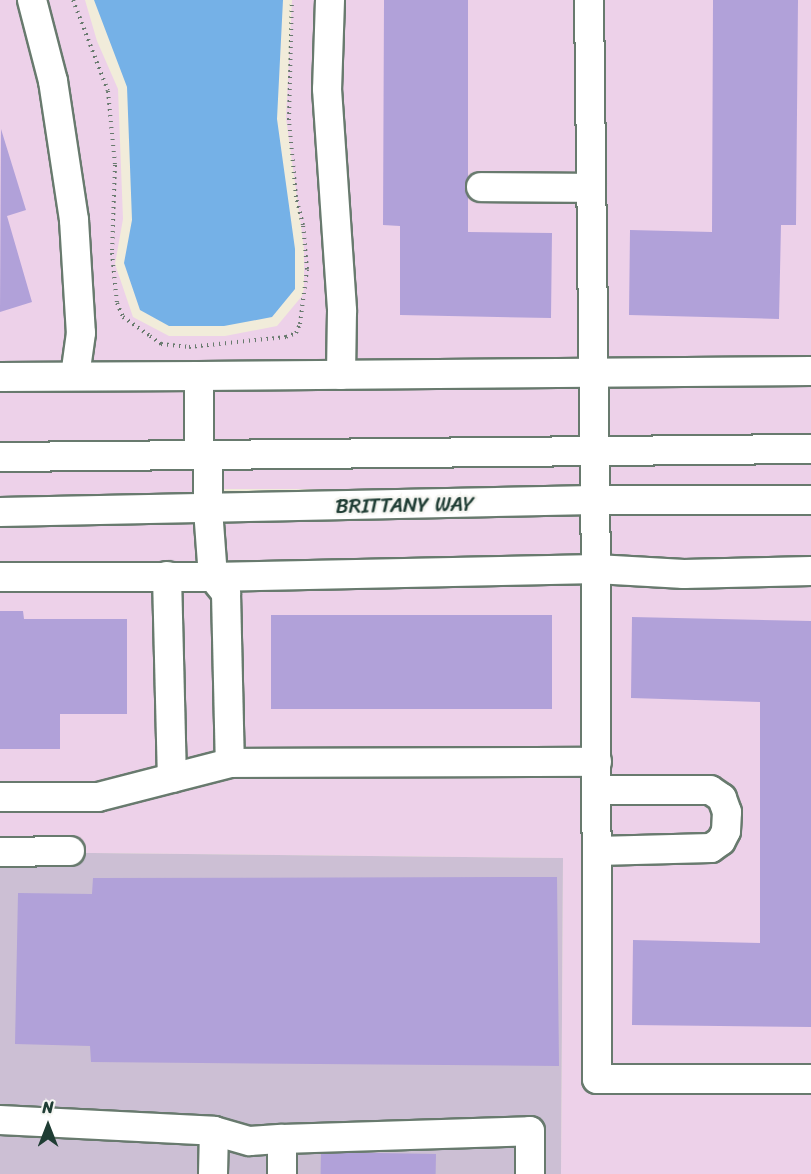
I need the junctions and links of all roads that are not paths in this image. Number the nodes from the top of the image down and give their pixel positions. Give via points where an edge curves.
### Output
1 (32, 0) edge
2 (330, 0) edge
3 (589, 0) edge
4 (481, 187) dead end
5 (591, 188) junction
6 (811, 371) edge
7 (592, 373) junction
8 (341, 375) junction
9 (75, 376) junction
10 (199, 376) junction
11 (0, 377) edge
12 (811, 449) edge
13 (593, 451) junction
14 (204, 455) junction
15 (0, 457) edge
16 (811, 500) edge
17 (594, 501) junction
18 (208, 509) junction
19 (0, 512) edge
20 (596, 569) junction
21 (811, 571) edge
22 (167, 576) junction
23 (0, 577) edge
24 (213, 577) junction
25 (597, 762) junction
26 (230, 763) junction
27 (172, 778) junction
28 (597, 790) junction
29 (0, 797) edge
30 (70, 851) dead end
31 (597, 851) junction
32 (0, 852) edge
33 (811, 1079) edge
34 (0, 1120) edge
35 (214, 1131) junction
36 (282, 1139) junction
37 (213, 1174) edge
38 (282, 1174) edge
39 (530, 1174) edge

1 - 9 street via 53,81 74,220 81,333
2 - 8 street via 327,89 342,311
3 - 5 street
4 - 5 street
5 - 7 street
6 - 7 street
7 - 8 street
7 - 13 street
8 - 10 street
9 - 10 street
9 - 11 street
10 - 14 street
12 - 13 street
13 - 14 street
13 - 17 street
14 - 15 street
14 - 18 street
16 - 17 street, BRITTANY WAY
17 - 18 street, BRITTANY WAY
17 - 20 street
18 - 19 street, BRITTANY WAY
18 - 24 street
20 - 21 street via 684,574
20 - 24 street
20 - 25 street
22 - 23 street
22 - 24 street
22 - 27 street
24 - 26 street via 226,593
25 - 26 street
25 - 28 street
26 - 27 street
27 - 29 street via 98,797
28 - 31 street
28 - 31 street via 710,790 722,798 727,812 726,831 711,848
30 - 32 street
31 - 33 street via 597,1079
34 - 35 street
35 - 36 street via 249,1141
35 - 37 street
36 - 38 street
36 - 39 street via 530,1131

